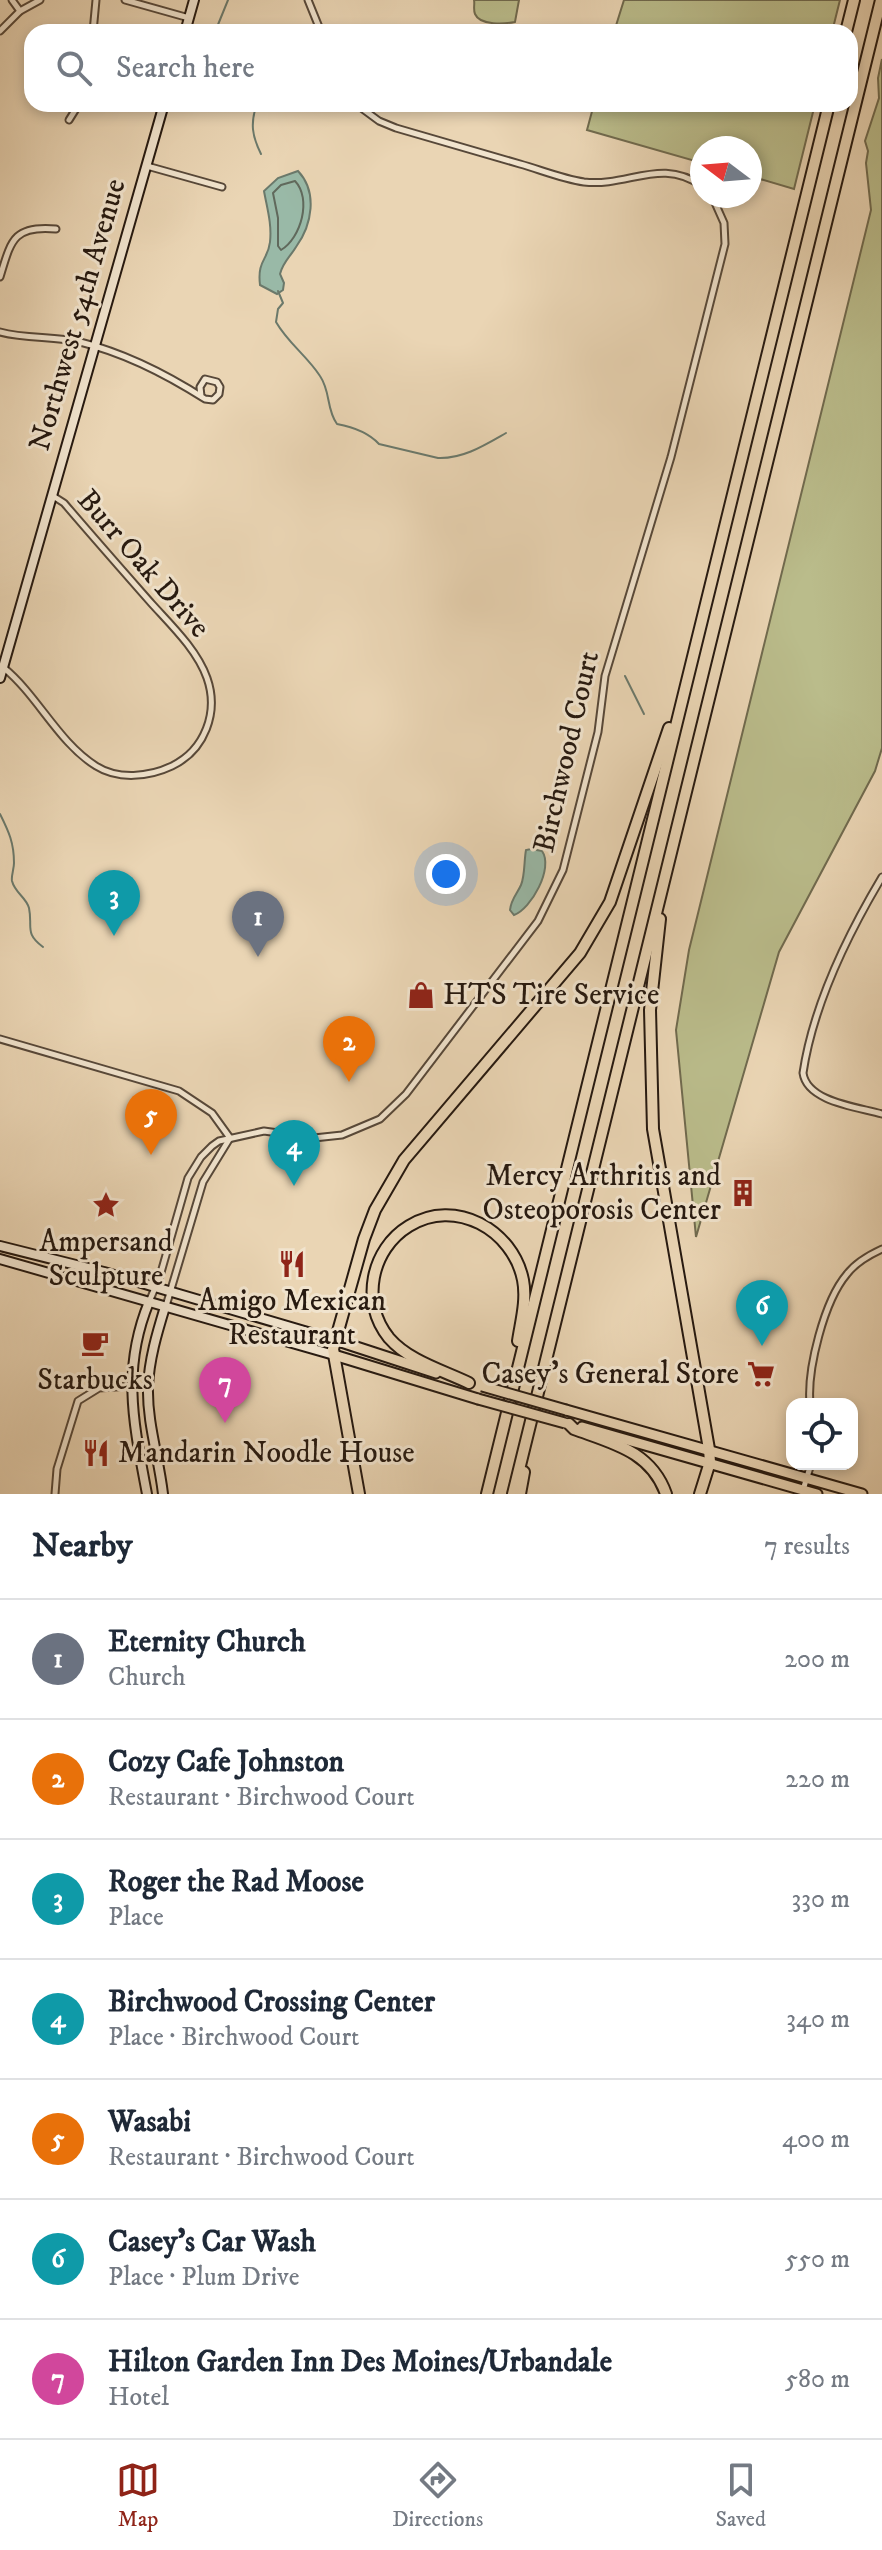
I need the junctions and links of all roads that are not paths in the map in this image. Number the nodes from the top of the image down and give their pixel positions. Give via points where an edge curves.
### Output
1 (12, 0) edge
2 (40, 0) edge
3 (96, 0) edge
4 (125, 0) edge
5 (194, 0) edge
6 (308, 0) edge
7 (854, 0) edge
8 (881, 0) edge
9 (20, 11) junction
10 (189, 18) junction
11 (94, 24) edge
12 (187, 24) edge
13 (318, 24) edge
14 (848, 24) edge
15 (0, 31) edge
16 (858, 94) edge
17 (74, 112) edge
18 (162, 112) edge
19 (367, 112) edge
20 (827, 112) edge
21 (854, 112) edge
22 (69, 120) dead end
23 (146, 165) junction
24 (690, 178) edge
25 (222, 187) dead end
26 (717, 208) edge
27 (56, 229) dead end
28 (0, 277) edge
29 (0, 332) edge
30 (94, 346) junction
31 (201, 396) junction
32 (52, 496) junction
33 (691, 662) junction
34 (3, 667) junction
35 (0, 678) edge
36 (882, 877) edge
37 (665, 880) junction
38 (0, 1039) edge
39 (882, 1114) edge
40 (230, 1138) junction
41 (0, 1246) edge
42 (882, 1249) edge
43 (0, 1259) edge
44 (155, 1287) junction
45 (170, 1291) junction
46 (149, 1302) junction
47 (165, 1307) junction
48 (335, 1340) junction
49 (334, 1355) junction
50 (542, 1374) junction
51 (469, 1383) junction
52 (131, 1386) junction
53 (810, 1398) edge
54 (507, 1409) junction
55 (567, 1423) junction
56 (709, 1449) junction
57 (710, 1462) junction
58 (809, 1470) edge
59 (807, 1478) junction
60 (803, 1490) junction
61 (55, 1494) edge
62 (147, 1494) edge
63 (163, 1494) edge
64 (359, 1494) edge
65 (487, 1494) edge
66 (513, 1494) edge
67 (520, 1494) edge
68 (666, 1494) edge
69 (700, 1494) edge
70 (817, 1494) edge
71 (862, 1494) edge

1 - 9 street
2 - 9 street
3 - 11 street
4 - 10 street
5 - 10 street
6 - 13 street
7 - 14 highway
8 - 16 highway
9 - 15 street
10 - 12 street
17 - 22 street
18 - 23 street, Northwest 54th Avenue
19 - 24 street via 396,128 574,180 672,172
20 - 33 highway
21 - 37 highway
23 - 25 street
23 - 30 street, Northwest 54th Avenue
26 - 40 street, Birchwood Court via 725,244 671,457 605,676 598,732 569,852 548,905 406,1094 380,1119 328,1137 264,1131
27 - 28 street via 32,228 19,234
29 - 30 street
30 - 31 street via 141,363
30 - 32 street, Northwest 54th Avenue
31 - 31 street via 205,379 217,382 219,394 213,400
32 - 34 street, Northwest 54th Avenue
32 - 34 street, Burr Oak Drive via 64,503 200,662 210,690 207,729 194,750 164,770 128,775 106,771 71,744
33 - 48 highway via 610,902 580,953 388,1184 364,1239
33 - 54 highway
34 - 35 street, Northwest 54th Avenue
36 - 39 street via 835,968 804,1067 806,1085 814,1094
37 - 50 highway
37 - 56 highway via 650,1010 653,1129
38 - 40 street via 179,1091 212,1113
40 - 44 street, Birchwood Court via 212,1146 191,1172
40 - 45 street via 203,1182
41 - 44 street
42 - 53 street via 857,1263 835,1291 812,1369
43 - 46 street
44 - 45 street
44 - 46 street, Birchwood Court
45 - 47 street
45 - 48 street
46 - 47 street
46 - 52 street
47 - 49 street
47 - 63 street via 148,1386
48 - 49 highway
48 - 51 main road
49 - 55 main road, bridge
49 - 64 highway
50 - 66 highway
50 - 67 highway
51 - 54 highway via 409,1355 390,1339 377,1317 372,1281 380,1259 403,1231 424,1220 456,1216 478,1222 512,1252 524,1295
51 - 56 main road, bridge
52 - 61 street via 92,1390 78,1401 57,1469
52 - 62 street
54 - 65 highway
55 - 57 main road
55 - 68 highway via 640,1456
56 - 57 highway
56 - 59 main road
57 - 60 main road
57 - 69 highway
58 - 59 street
59 - 60 street
59 - 71 main road
60 - 70 main road

